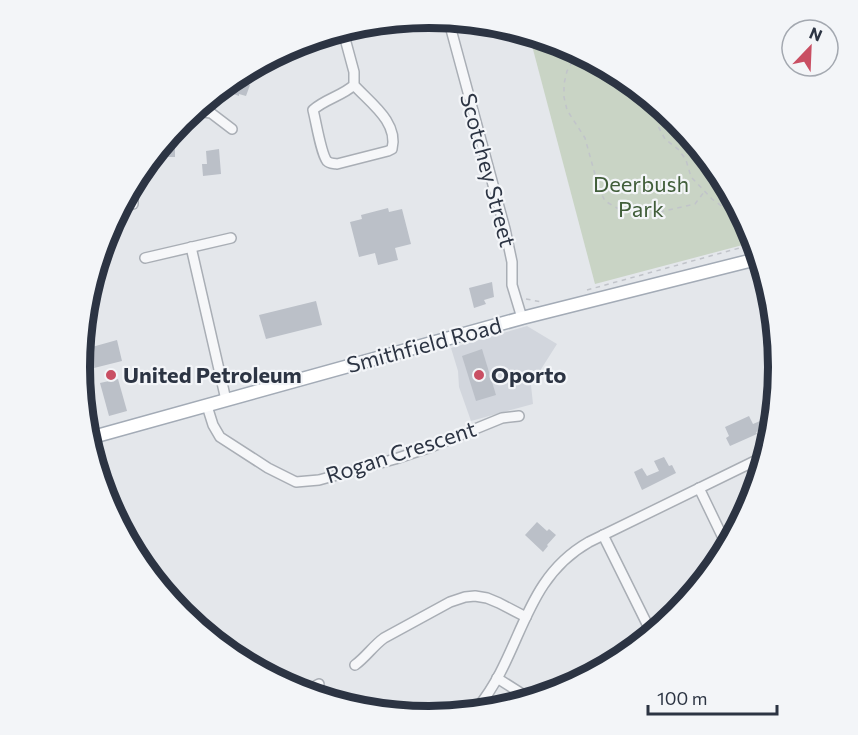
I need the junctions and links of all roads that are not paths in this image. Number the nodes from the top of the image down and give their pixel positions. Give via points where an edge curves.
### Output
1 (451, 29) edge
2 (345, 39) edge
3 (354, 85) junction
4 (206, 112) edge
5 (232, 129) dead end
6 (231, 238) dead end
7 (191, 247) junction
8 (145, 258) dead end
9 (750, 261) edge
10 (522, 318) junction
11 (226, 400) junction
12 (207, 406) junction
13 (519, 416) dead end
14 (97, 436) edge
15 (754, 461) edge
16 (699, 488) junction
17 (603, 535) junction
18 (723, 537) edge
19 (526, 617) junction
20 (648, 626) edge
21 (355, 665) dead end
22 (496, 678) junction
23 (320, 684) dead end
24 (314, 687) edge
25 (521, 694) edge
26 (481, 703) edge

1 - 10 street, Scotchey Street via 505,229 512,285
2 - 3 street
3 - 3 street via 384,116 394,146 388,151 330,163 322,151 313,110
4 - 5 street
6 - 7 street
7 - 8 street
7 - 11 street
9 - 10 main road, Smithfield Road
10 - 11 main road, Smithfield Road
11 - 12 main road, Smithfield Road
12 - 13 street, Rogan Crescent via 220,436 296,482 319,480 395,459 502,418
12 - 14 main road, Smithfield Road
15 - 16 street
16 - 17 street
16 - 18 street
17 - 19 street via 556,566 540,587
17 - 20 street
19 - 21 street via 487,598 465,597 384,638
19 - 22 street
22 - 25 street
22 - 26 street
23 - 24 street

